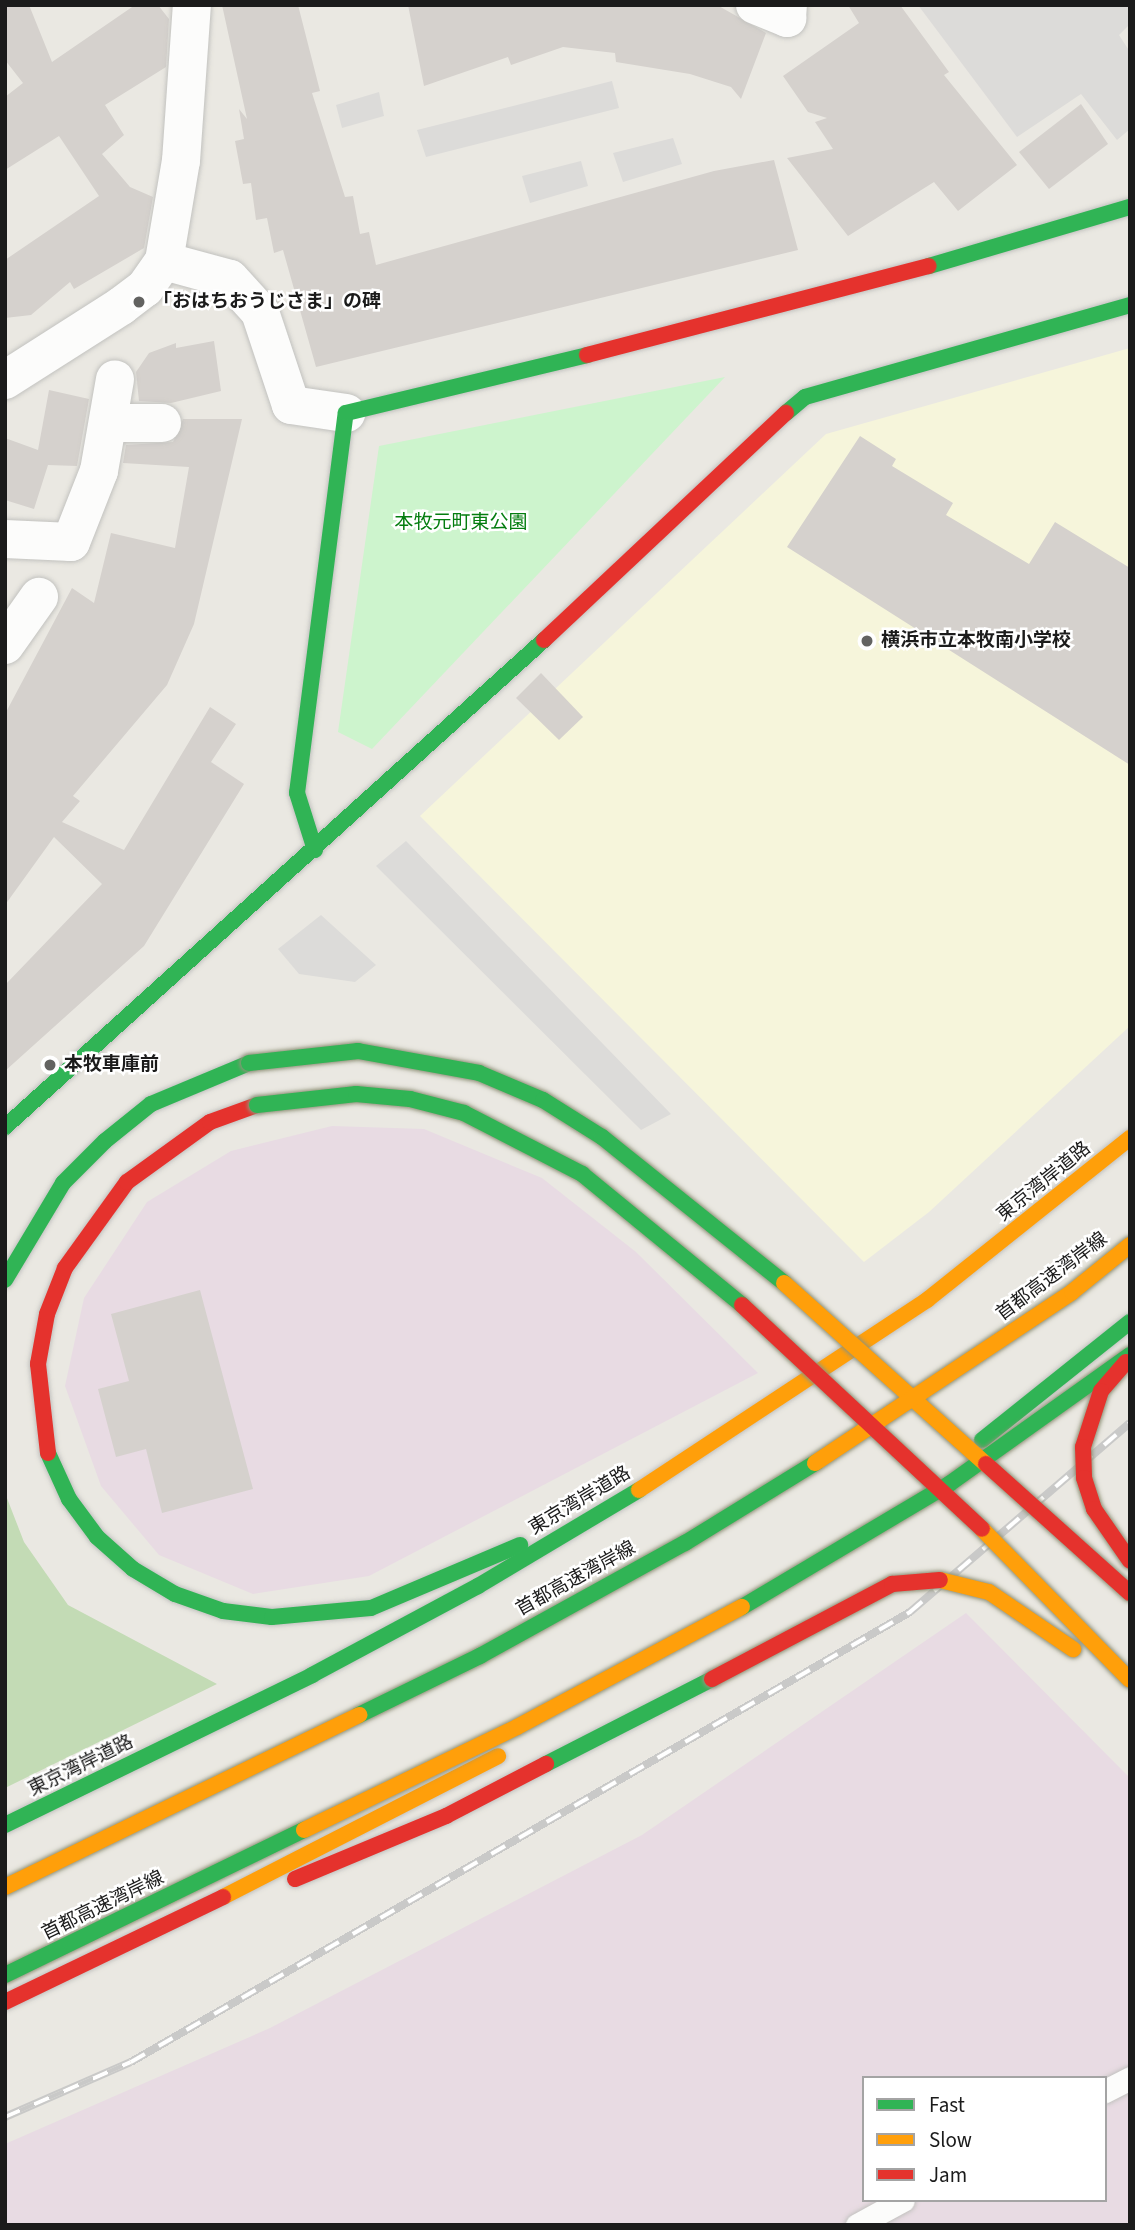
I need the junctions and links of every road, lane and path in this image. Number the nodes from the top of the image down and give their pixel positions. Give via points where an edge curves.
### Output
1 (192, 5) edge
2 (755, 5) edge
3 (788, 5) edge
4 (1130, 207) edge
5 (164, 261) junction
6 (1130, 305) edge
7 (73, 338) junction
8 (116, 379) dead end
9 (5, 380) edge
10 (5, 396) edge
11 (346, 413) junction
12 (111, 423) junction
13 (162, 423) dead end
14 (5, 539) edge
15 (39, 597) dead end
16 (5, 645) edge
17 (315, 850) junction
18 (5, 1127) edge
19 (1130, 1138) edge
20 (1130, 1245) edge
21 (5, 1280) edge
22 (1130, 1322) edge
23 (1130, 1357) edge
24 (645, 1486) junction
25 (1130, 1561) edge
26 (1130, 1593) edge
27 (1130, 1680) edge
28 (1130, 1693) edge
29 (5, 1825) edge
30 (5, 1887) edge
31 (85, 1966) junction
32 (5, 1975) edge
33 (5, 2001) edge
34 (1130, 2077) edge
35 (1107, 2090) edge
36 (898, 2202) edge
37 (857, 2225) edge

1 - 5 street via 181,161
2 - 3 street via 788,18
4 - 11 main road via 645,340
5 - 7 street via 145,288
5 - 11 street via 230,279 260,312 291,405
6 - 17 main road via 805,397 730,461 488,694
7 - 9 street
7 - 10 street
8 - 12 street
11 - 17 main road via 297,793
12 - 13 street
12 - 14 street via 99,471 71,542
15 - 16 street
17 - 18 main road
19 - 24 main road, 東京湾岸道路 via 927,1300
20 - 30 main road, 首都高速湾岸線, bridge via 1072,1292 882,1422 685,1543 468,1662
21 - 26 main road, bridge via 62,1183 104,1140 151,1104 249,1063 358,1051 479,1073 542,1100 602,1136 738,1242
22 - 31 main road via 956,1461 738,1616 523,1743
23 - 25 main road, bridge via 1101,1391 1083,1447 1084,1478 1094,1508
23 - 32 main road, 首都高速湾岸線, bridge via 949,1484 733,1612 505,1733
24 - 27 main road, bridge via 419,1592 321,1617 223,1611 175,1594 133,1569 97,1537 69,1499 50,1460 40,1416 38,1364 47,1314 65,1268 91,1224 127,1182 188,1136 257,1105 356,1094 410,1099 464,1113 582,1174 708,1273 993,1539
24 - 29 main road, 東京湾岸道路 via 478,1586 312,1675
28 - 31 main road, bridge via 1019,1608 956,1581 892,1584 446,1816
31 - 33 main road
34 - 35 lane
36 - 37 lane

